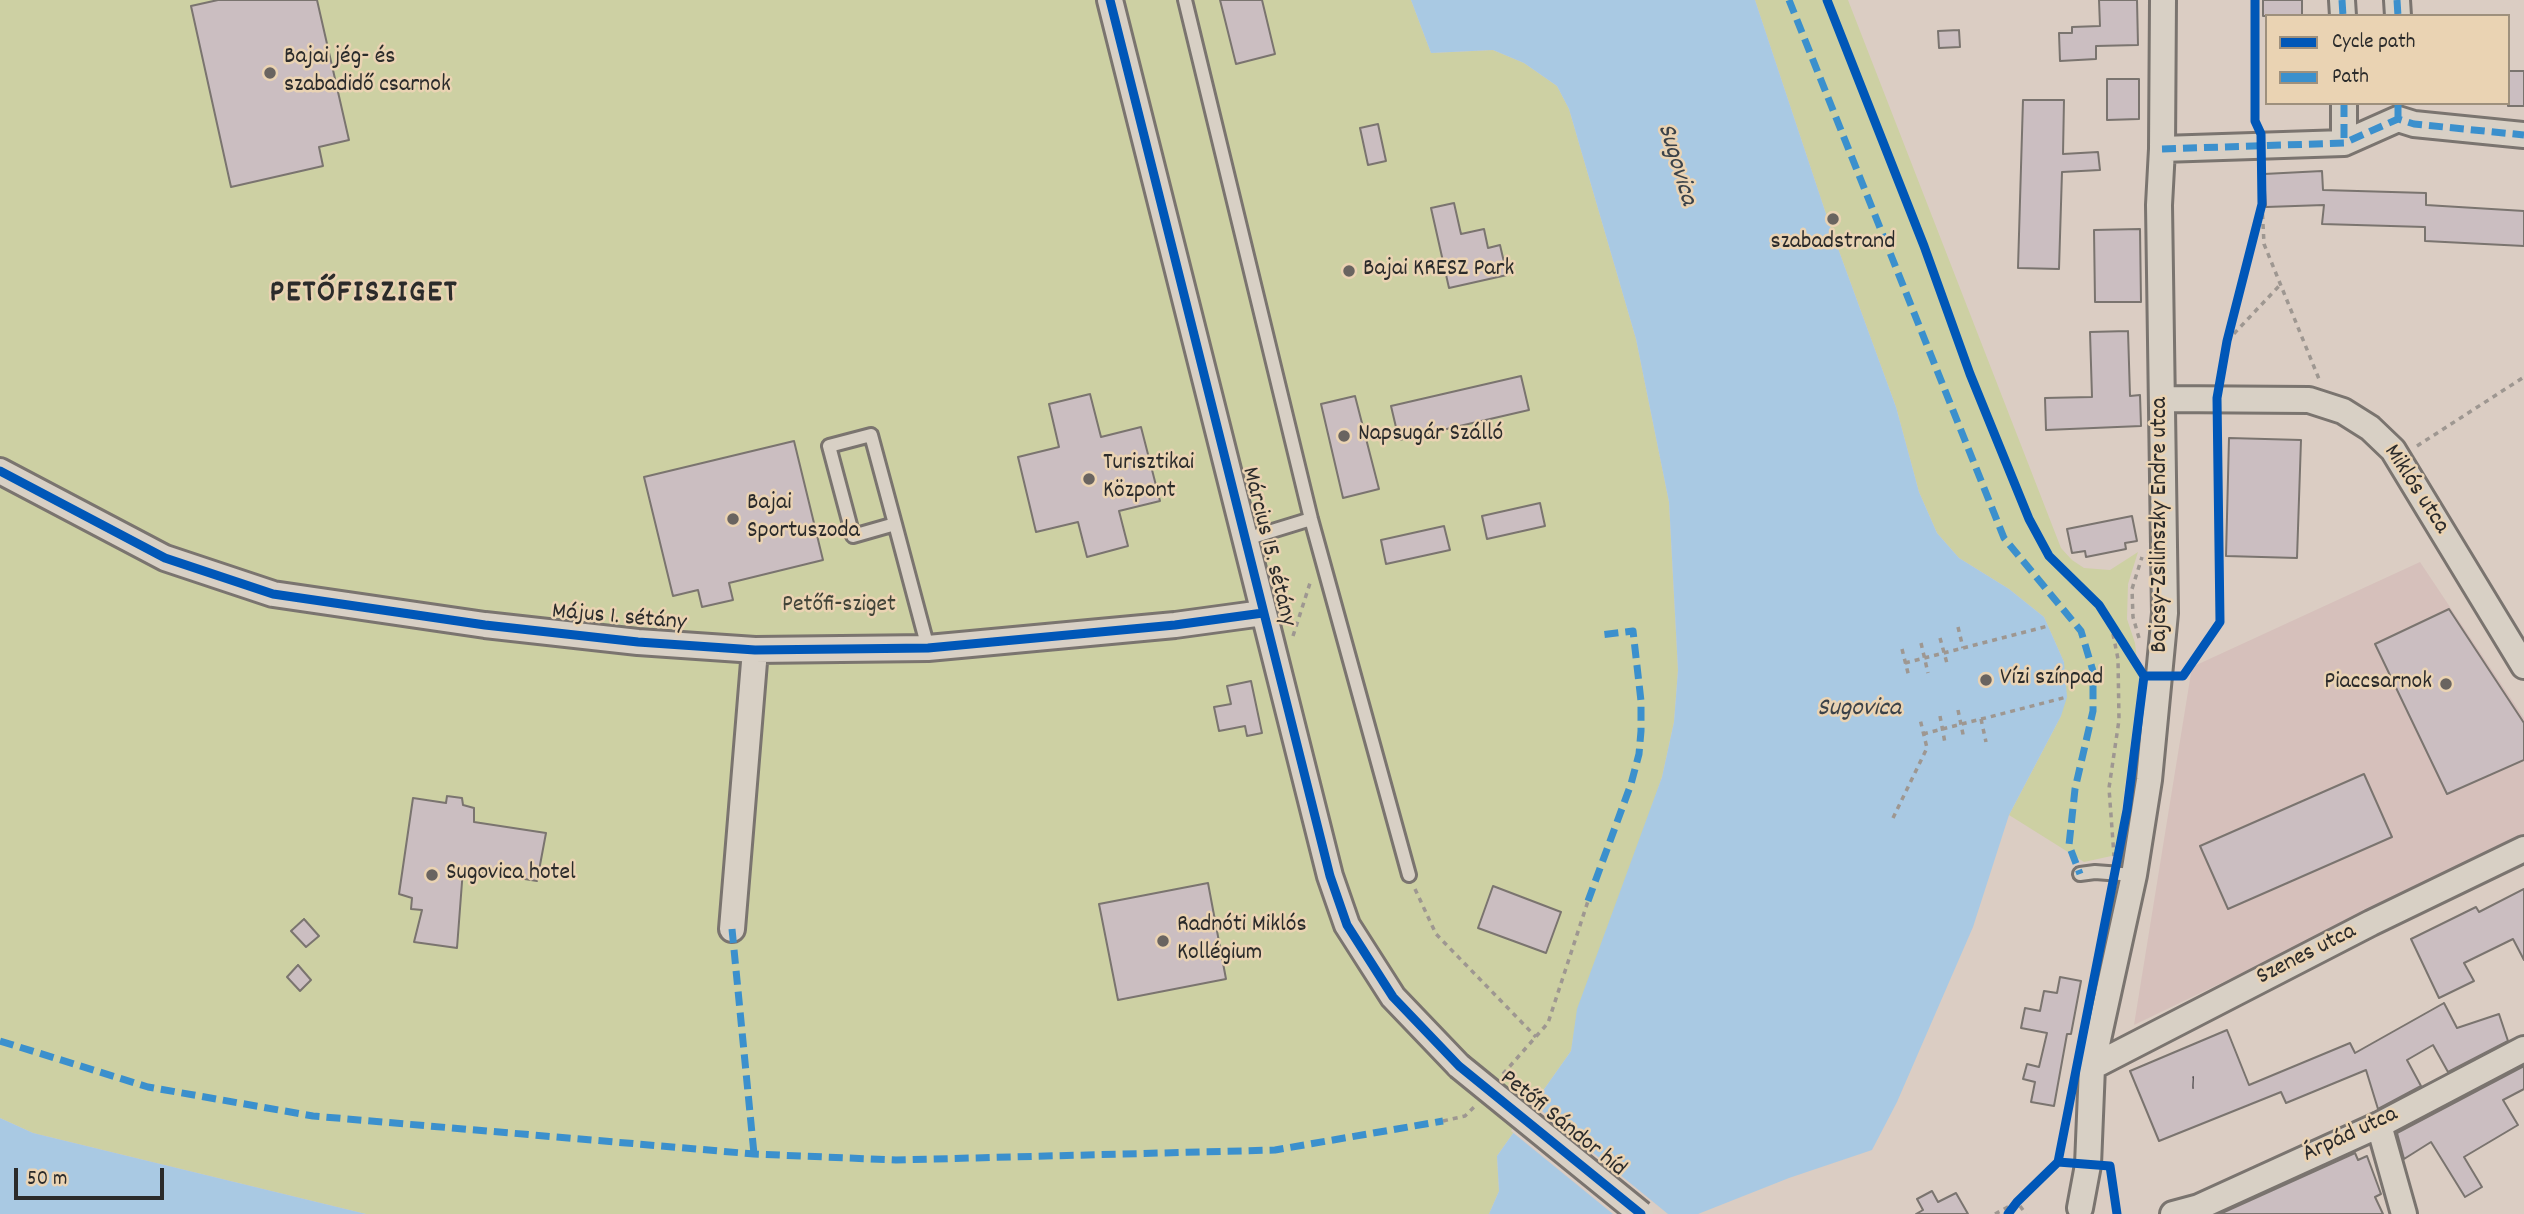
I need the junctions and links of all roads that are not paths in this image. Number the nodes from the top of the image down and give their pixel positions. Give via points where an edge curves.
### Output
1 (1110, 0) edge
2 (1185, 0) edge
3 (2163, 0) edge
4 (2344, 105) edge
5 (2398, 111) edge
6 (2524, 135) edge
7 (2344, 143) junction
8 (2162, 149) junction
9 (2163, 398) junction
10 (0, 471) edge
11 (1311, 519) junction
12 (895, 524) junction
13 (1246, 539) junction
14 (1263, 613) junction
15 (928, 648) junction
16 (755, 650) junction
17 (2524, 666) edge
18 (2524, 849) edge
19 (2125, 873) junction
20 (2080, 874) dead end
21 (1409, 875) road end
22 (732, 929) dead end
23 (2524, 1049) edge
24 (1460, 1066) joint
25 (2092, 1067) junction
26 (2379, 1125) junction
27 (2075, 1213) edge
28 (1641, 1214) edge
29 (2173, 1214) edge
30 (2404, 1214) edge

1 - 13 street, Március 15. sétány
2 - 11 lane
3 - 8 street, Bajcsy-Zsilinszky Endre utca
4 - 7 street
5 - 6 street via 2414,124
5 - 7 street
7 - 8 street
8 - 9 street, Bajcsy-Zsilinszky Endre utca
9 - 17 street, Miklós utca via 2309,400 2343,411 2370,428 2393,450
9 - 19 street, Bajcsy-Zsilinszky Endre utca via 2165,612 2148,780
10 - 16 street, Május 1. sétány via 165,558 273,594 485,625
11 - 13 lane
11 - 21 lane
12 - 12 lane via 853,536 829,446 872,435
12 - 15 lane
13 - 14 street, Március 15. sétány
14 - 15 street, Május 1. sétány
14 - 24 street, Március 15. sétány via 1346,925 1394,997
15 - 16 street, Május 1. sétány
16 - 22 street
18 - 25 street, Szenes utca
19 - 20 lane
19 - 25 street, Bajcsy-Zsilinszky Endre utca
23 - 26 street, Árpád utca
24 - 28 street, Petőfi Sándor híd, bridge
25 - 27 street, Bajcsy-Zsilinszky Endre utca via 2088,1165
26 - 29 street, Árpád utca via 2199,1207
26 - 30 street

